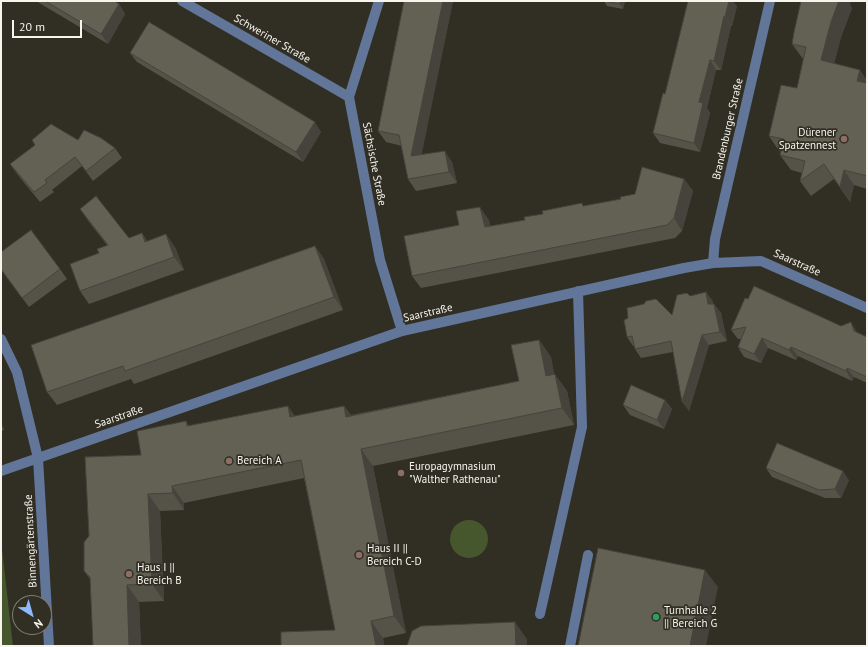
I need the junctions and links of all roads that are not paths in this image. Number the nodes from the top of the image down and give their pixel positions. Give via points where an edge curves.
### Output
1 (182, 1) edge
2 (379, 1) edge
3 (770, 1) edge
4 (349, 97) junction
5 (714, 262) junction
6 (578, 291) junction
7 (867, 308) edge
8 (402, 331) junction
9 (1, 339) edge
10 (38, 458) junction
11 (1, 471) edge
12 (588, 554) dead end
13 (540, 614) dead end
14 (49, 646) edge
15 (570, 646) edge

1 - 4 street, Schweriner Straße
2 - 4 street, Sächsische Straße
3 - 5 street, Brandenburger Straße via 715,239
4 - 8 street, Sächsische Straße via 380,260
5 - 6 street, Saarstraße
5 - 7 street, Saarstraße via 762,260
6 - 8 street, Saarstraße
6 - 13 street via 582,427
8 - 10 street, Saarstraße
9 - 10 street, Binnengärtenstraße via 17,372
10 - 11 street, Saarstraße
10 - 14 street, Binnengärtenstraße
12 - 15 street

